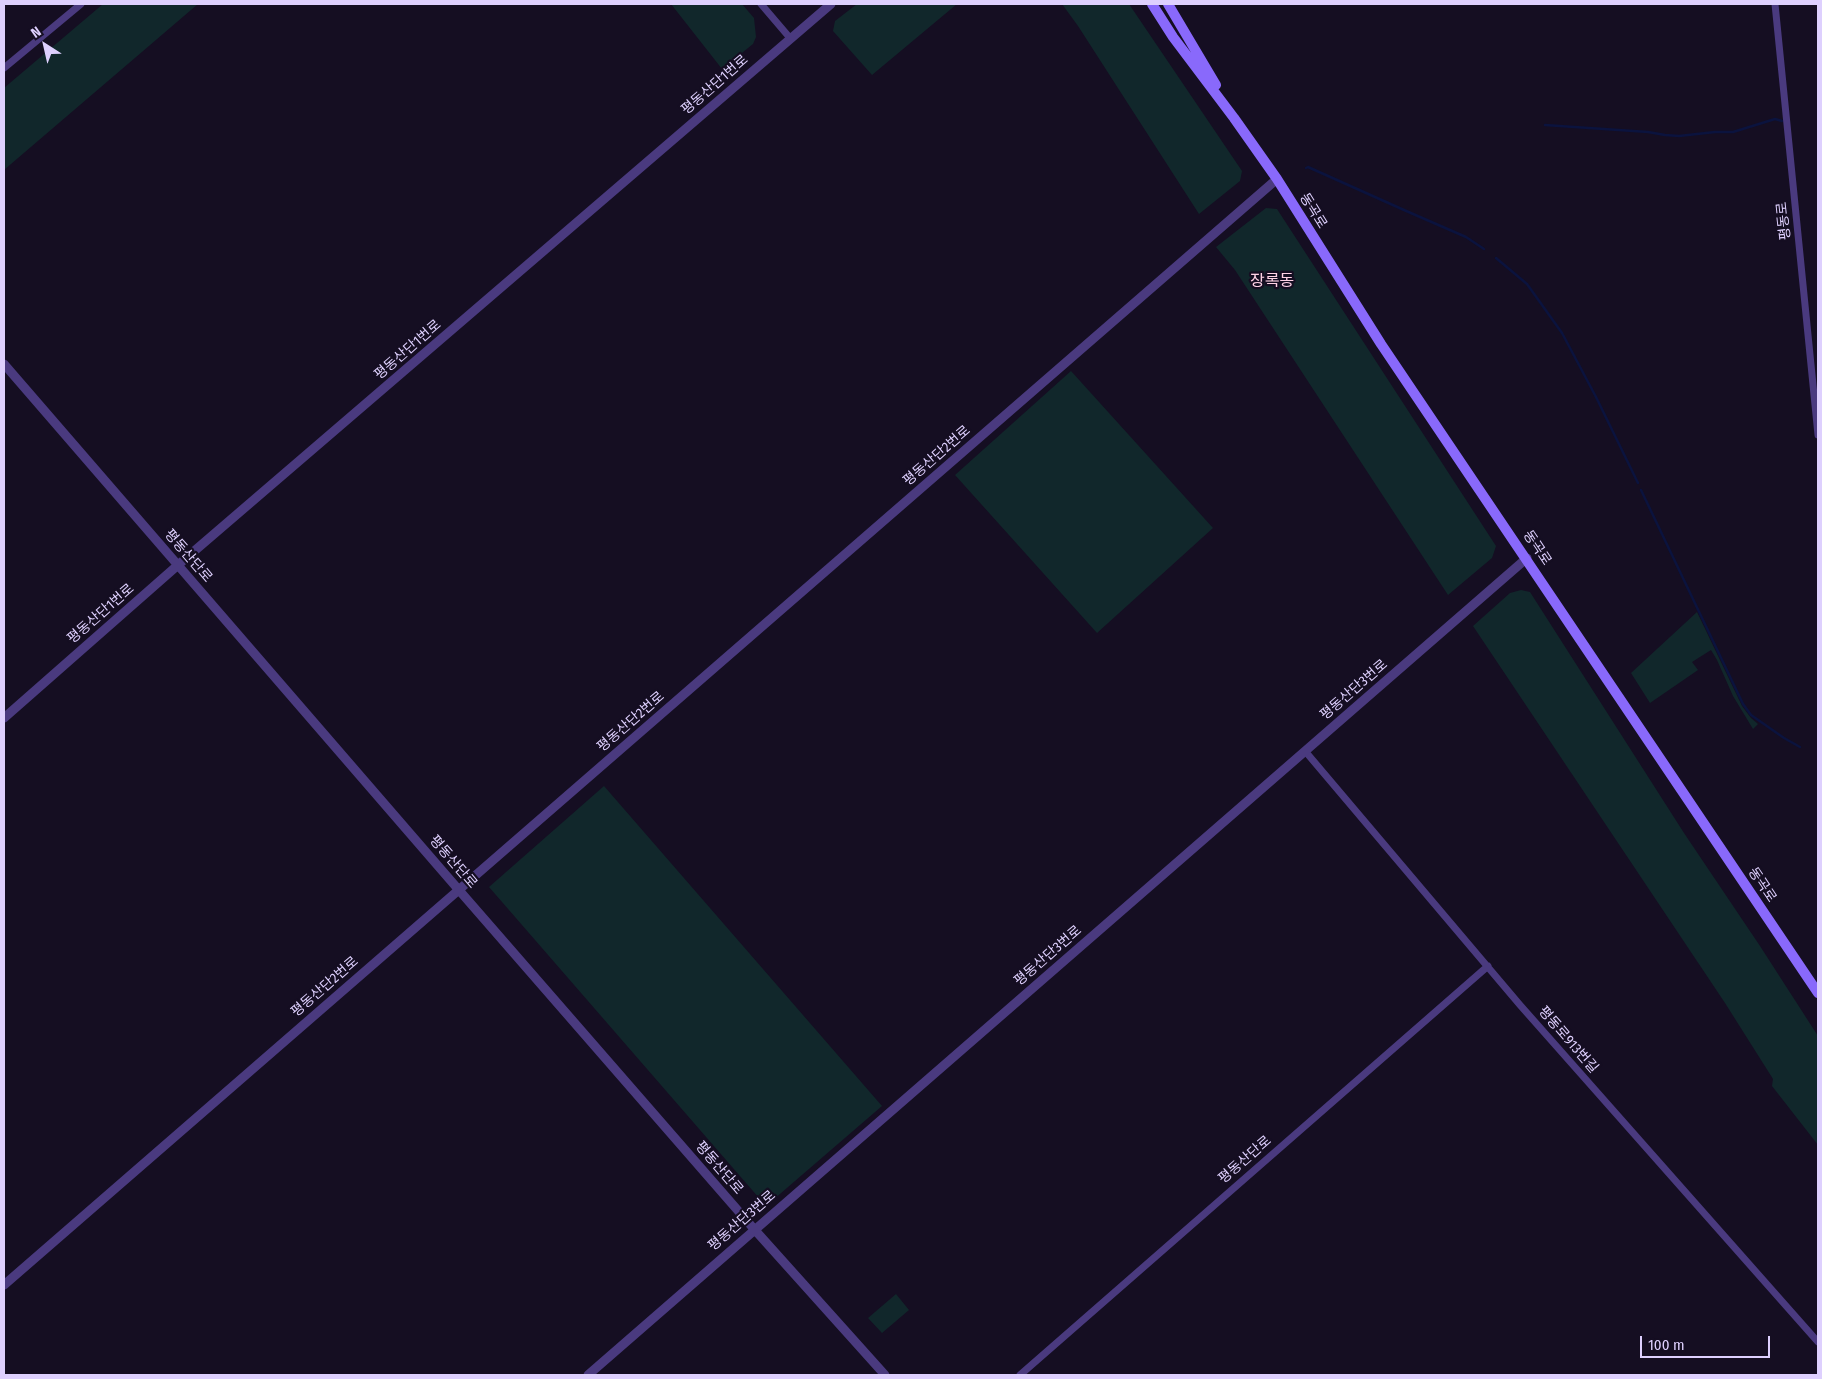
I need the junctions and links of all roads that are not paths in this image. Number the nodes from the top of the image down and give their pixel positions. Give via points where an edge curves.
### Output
1 (81, 4) edge
2 (761, 4) edge
3 (831, 4) edge
4 (1152, 4) edge
5 (1168, 4) edge
6 (1775, 4) edge
7 (790, 38) junction
8 (4, 68) edge
9 (1234, 118) junction
10 (1277, 179) junction
11 (4, 364) edge
12 (1818, 435) edge
13 (1527, 558) junction
14 (178, 565) junction
15 (4, 718) edge
16 (1304, 751) junction
17 (458, 889) junction
18 (1488, 966) junction
19 (1818, 993) edge
20 (754, 1229) junction
21 (4, 1285) edge
22 (1818, 1342) edge
23 (588, 1375) edge
24 (885, 1375) edge
25 (1020, 1375) edge

1 - 8 street
2 - 7 street
3 - 7 street, 평동산단1번로
4 - 9 main road, 동곡로
5 - 9 main road, 동곡로
6 - 12 street, 평동로
7 - 14 street, 평동산단1번로
9 - 10 main road, 동곡로
10 - 13 main road, 동곡로 via 1381,344
10 - 17 street, 평동산단2번로
11 - 14 street, 평동산단로
13 - 16 street, 평동산단3번로
13 - 19 main road, 동곡로
14 - 15 street, 평동산단1번로
14 - 17 street, 평동산단로
16 - 18 street, 평동로913번길
16 - 20 street, 평동산단3번로
17 - 20 street, 평동산단로
17 - 21 street, 평동산단2번로
18 - 22 street, 평동로913번길
18 - 25 street, 평동산단로
20 - 23 street, 평동산단3번로
20 - 24 street, 평동산단로

